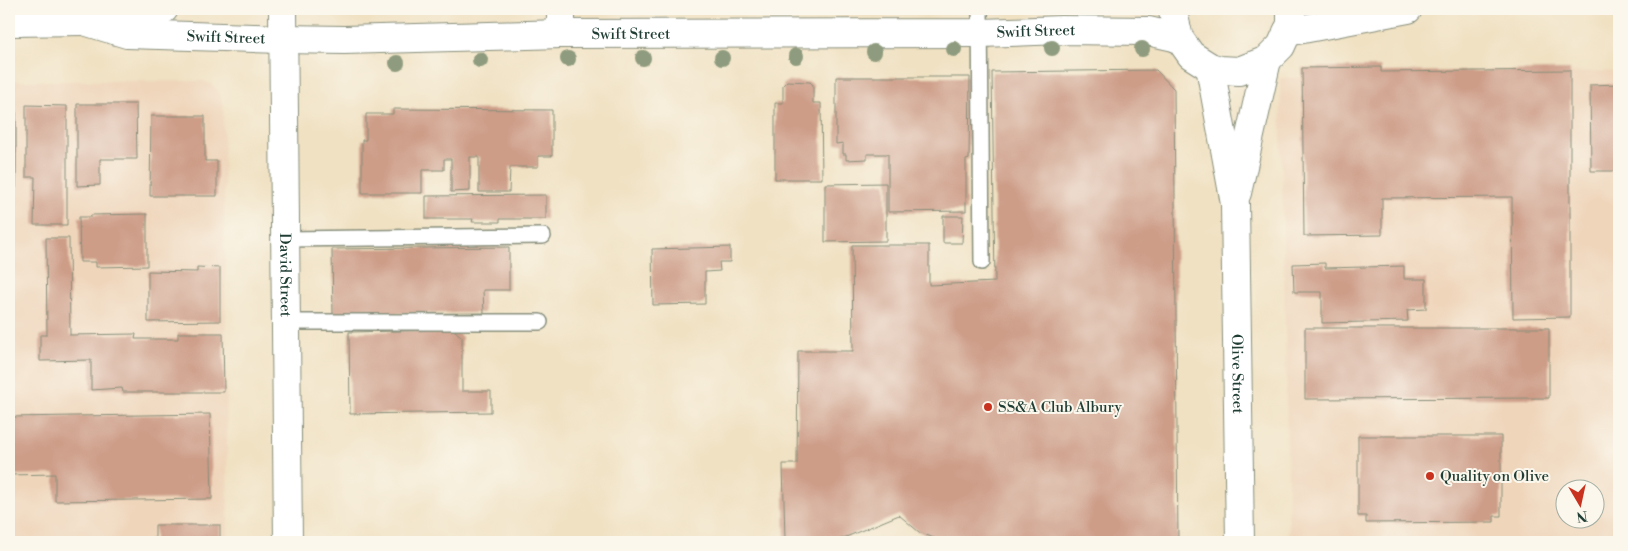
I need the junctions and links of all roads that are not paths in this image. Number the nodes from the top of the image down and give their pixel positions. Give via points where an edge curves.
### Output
1 (164, 9) edge
2 (283, 9) edge
3 (1173, 9) edge
4 (1408, 9) edge
5 (84, 21) junction
6 (980, 21) edge
7 (1289, 21) edge
8 (9, 22) edge
9 (561, 22) edge
10 (1178, 38) junction
11 (284, 39) junction
12 (1267, 60) junction
13 (1210, 67) junction
14 (1235, 204) junction
15 (543, 236) dead end
16 (286, 239) junction
17 (982, 262) dead end
18 (286, 322) junction
19 (540, 322) dead end
20 (288, 542) edge
21 (1240, 542) edge

1 - 5 street, Swift Street via 139,10
2 - 11 street, David Street
3 - 10 street
4 - 7 street
5 - 8 street, Swift Street
5 - 11 street, Swift Street via 127,34
6 - 9 street, Swift Street
6 - 10 street, Swift Street via 1061,30 1148,31
6 - 17 lane
7 - 12 street via 1281,46
9 - 11 street, Swift Street via 344,40
10 - 13 street via 1191,55
11 - 16 street, David Street
12 - 13 street via 1238,70
12 - 14 street, Olive Street
13 - 14 street, Olive Street
14 - 21 street, Olive Street
15 - 16 lane
16 - 18 street, David Street
18 - 19 lane
18 - 20 street, David Street

